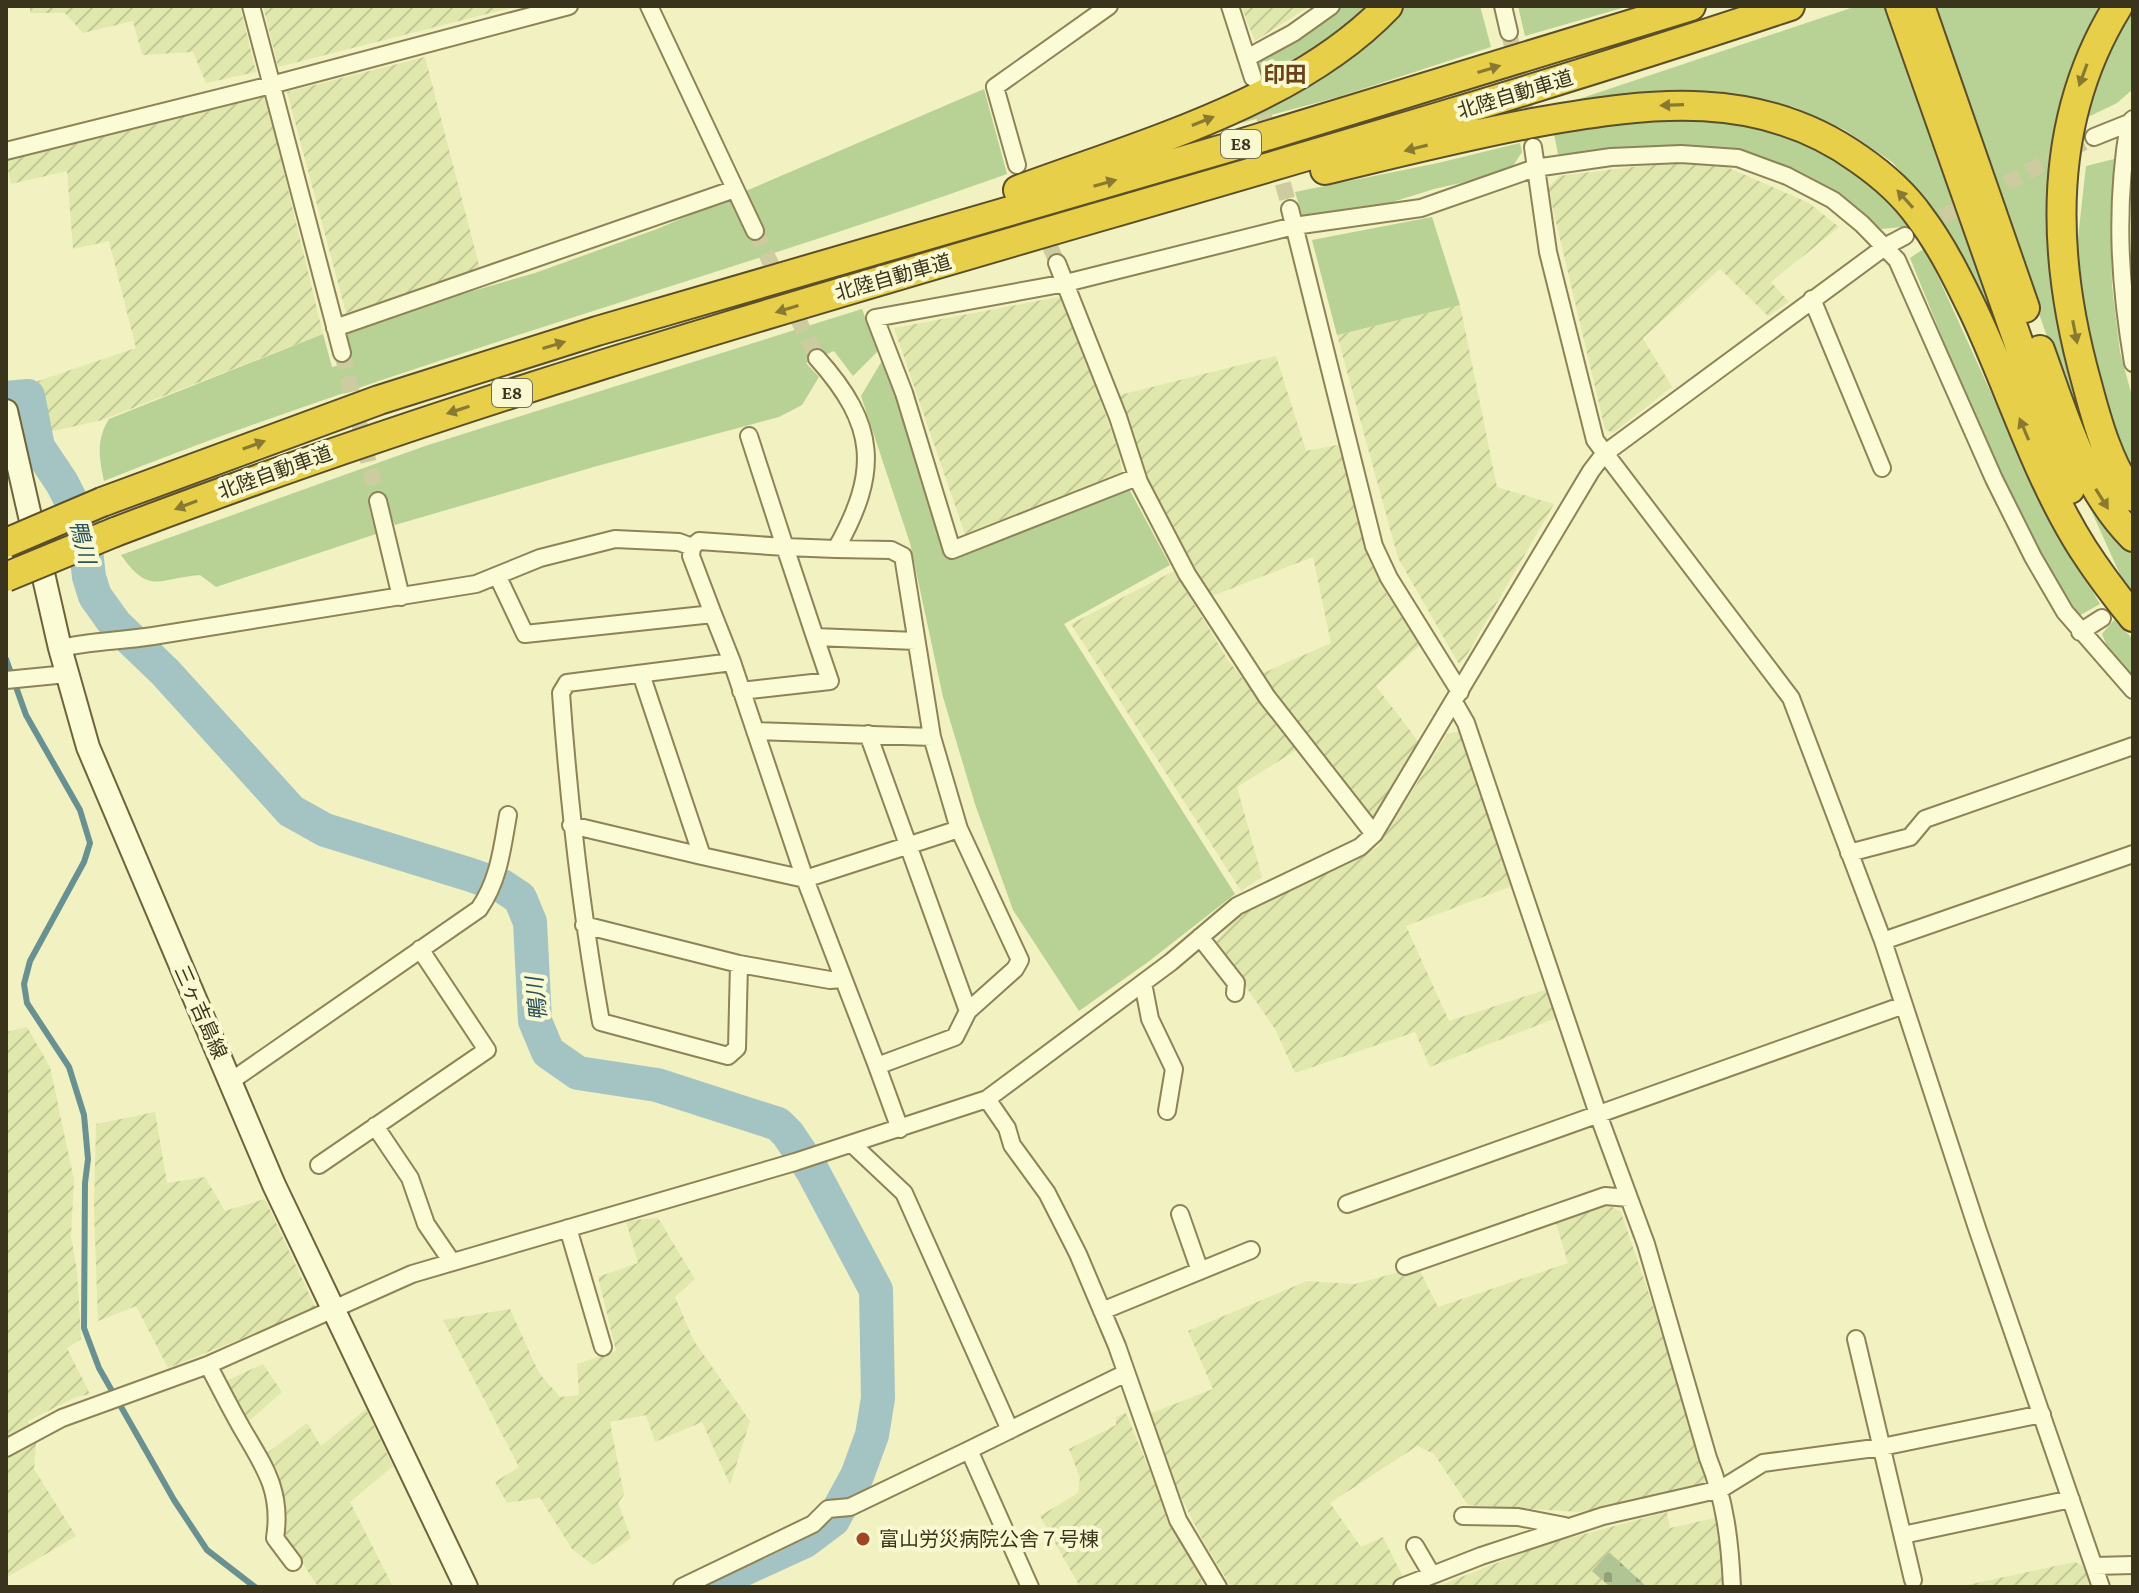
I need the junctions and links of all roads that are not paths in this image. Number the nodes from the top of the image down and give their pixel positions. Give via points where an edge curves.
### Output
1 (251, 6) edge
2 (569, 6) edge
3 (649, 6) edge
4 (1109, 6) edge
5 (1230, 6) edge
6 (1331, 6) edge
7 (1388, 6) edge
8 (1503, 6) edge
9 (1691, 6) edge
10 (1790, 6) edge
11 (1900, 6) edge
12 (1920, 6) edge
13 (2118, 6) edge
14 (1509, 32) tunnel mouth
15 (1247, 58) junction
16 (1253, 78) tunnel mouth
17 (271, 85) junction
18 (2131, 121) edge
19 (2094, 137) tunnel mouth
20 (1533, 147) tunnel mouth
21 (6, 151) edge
22 (1017, 165) dead end
23 (1535, 168) junction
24 (735, 189) junction
25 (1292, 217) junction
26 (755, 231) tunnel mouth
27 (1905, 236) tunnel mouth
28 (1886, 246) junction
29 (1057, 263) tunnel mouth
30 (915, 270) junction
31 (788, 274) junction
32 (1066, 283) junction
33 (1812, 299) junction
34 (335, 328) junction
35 (342, 353) tunnel mouth
36 (817, 358) tunnel mouth
37 (2133, 363) edge
38 (6, 411) edge
39 (749, 436) dead end
40 (1604, 454) junction
41 (1882, 468) dead end
42 (1137, 477) junction
43 (2133, 497) edge
44 (378, 501) tunnel mouth
45 (2133, 537) edge
46 (6, 543) edge
47 (692, 547) junction
48 (785, 547) junction
49 (836, 549) junction
50 (6, 577) edge
51 (498, 577) junction
52 (401, 597) junction
53 (713, 614) junction
54 (2133, 616) edge
55 (2102, 618) dead end
56 (2080, 632) junction
57 (815, 637) junction
58 (916, 641) junction
59 (60, 648) junction
60 (732, 662) junction
61 (67, 674) junction
62 (641, 674) junction
63 (6, 680) edge
64 (2133, 690) edge
65 (741, 691) junction
66 (1457, 697) junction
67 (755, 731) junction
68 (868, 734) junction
69 (932, 737) junction
70 (2133, 746) edge
71 (508, 815) dead end
72 (571, 825) junction
73 (959, 829) junction
74 (1374, 834) junction
75 (910, 847) junction
76 (1849, 853) junction
77 (2133, 854) edge
78 (702, 856) junction
79 (805, 879) junction
80 (584, 925) junction
81 (1200, 937) junction
82 (1883, 941) junction
83 (420, 949) junction
84 (739, 964) junction
85 (843, 979) junction
86 (1143, 983) junction
87 (1235, 993) dead end
88 (1904, 1005) junction
89 (968, 1011) junction
90 (877, 1066) junction
91 (231, 1081) junction
92 (987, 1099) junction
93 (1167, 1111) dead end
94 (1598, 1114) junction
95 (375, 1126) junction
96 (900, 1129) junction
97 (852, 1144) junction
98 (319, 1165) dead end
99 (1629, 1198) junction
100 (1347, 1204) dead end
101 (1180, 1214) dead end
102 (568, 1228) junction
103 (1251, 1250) dead end
104 (452, 1262) junction
105 (1405, 1266) dead end
106 (1200, 1271) junction
107 (334, 1311) junction
108 (1102, 1311) junction
109 (1856, 1339) dead end
110 (603, 1347) dead end
111 (208, 1365) junction
112 (1126, 1373) junction
113 (2042, 1414) junction
114 (1010, 1430) junction
115 (1882, 1447) junction
116 (6, 1448) edge
117 (969, 1450) junction
118 (1721, 1489) junction
119 (2071, 1499) junction
120 (1463, 1516) dead end
121 (1569, 1527) junction
122 (1903, 1535) junction
123 (1415, 1546) dead end
124 (293, 1562) dead end
125 (2133, 1565) edge
126 (2094, 1566) junction
127 (1432, 1575) junction
128 (1913, 1580) dead end
129 (466, 1587) edge
130 (682, 1587) edge
131 (1030, 1587) edge
132 (1218, 1587) edge
133 (1402, 1587) edge
134 (1732, 1587) edge
135 (2101, 1587) edge

1 - 17 street
2 - 17 street
3 - 24 street
4 - 22 street via 995,87
5 - 15 street
6 - 15 street
31 -> 7 highway via 1230,110 1329,55
8 - 14 street
31 -> 9 highway, 北陸自動車道 / E8
10 - 30 highway, 北陸自動車道 / E8 via 1490,102
11 - 54 highway via 2073,497
12 -> 45 highway via 2081,459 2110,511
13 -> 43 highway via 2088,62 2073,107 2064,165 2063,247 2086,382 2103,438
15 - 16 street
17 - 21 street
17 - 34 street
18 - 19 street
18 - 37 street via 2121,171 2118,235
20 - 23 street
23 - 25 street via 1421,208
23 - 28 street via 1611,157 1738,158 1833,200
23 - 40 street via 1548,252 1595,440
24 - 26 street
24 - 34 street
25 - 32 street
25 - 66 street via 1374,546
27 - 28 street
28 - 33 street
28 - 56 street via 2033,557
29 - 32 street
30 -> 50 highway, 北陸自動車道 / E8, bridge via 401,428
54 -> 30 highway via 2065,518 1975,315 1919,215 1845,148 1783,118 1688,105 1580,115 1441,142
46 -> 31 highway, 北陸自動車道 / E8, bridge via 379,400
32 - 42 street
32 - 42 street via 875,318 952,550
33 - 40 street
33 - 41 street
34 - 35 street
36 - 49 street via 852,404 868,455 866,480
38 - 59 main road, 三ヶ吉島線
39 - 48 street
40 - 66 street
40 - 76 street via 1791,698
42 - 74 street via 1187,574 1267,697
44 - 52 street
47 - 48 street via 699,541
47 - 51 street via 615,539 540,558
47 - 53 street
48 - 49 street
48 - 57 street
49 - 58 street via 891,550 903,556
51 - 52 street
51 - 53 street via 525,634
52 - 59 street
53 - 60 street
55 - 56 street
56 - 64 street
57 - 58 street
57 - 65 street via 830,681
58 - 69 street
59 - 61 main road, 三ヶ吉島線
60 - 62 street
60 - 65 street
61 - 63 street
61 - 91 main road, 三ヶ吉島線 via 88,747
62 - 72 street via 567,683 561,693
62 - 78 street
65 - 67 street
66 - 74 street
66 - 94 street
67 - 68 street
67 - 79 street
68 - 69 street
68 - 75 street
69 - 73 street
70 - 76 street via 1925,819 1910,837
71 - 83 street via 489,895 479,909
72 - 78 street
72 - 80 street
73 - 75 street
73 - 89 street via 1020,960
74 - 81 street via 1360,847 1237,906
75 - 79 street
75 - 89 street
76 - 82 street
77 - 82 street
78 - 79 street
79 - 85 street
80 - 84 street
80 - 84 street via 601,1022 728,1056 737,1048
81 - 86 street
81 - 87 street via 1236,983
82 - 88 street
83 - 91 street
83 - 95 street via 487,1050
84 - 85 street
85 - 90 street
86 - 92 street
86 - 93 street via 1150,1019 1174,1069
88 - 94 street
88 - 113 street
89 - 90 street via 955,1037
90 - 96 street
91 - 107 main road, 三ヶ吉島線
92 - 96 street
92 - 108 street via 1047,1193
94 - 99 street
94 - 100 street
95 - 98 street
95 - 104 street via 410,1178 426,1224
96 - 97 street
97 - 102 street
97 - 114 street via 904,1193
99 - 105 street via 1605,1196
99 - 118 street
101 - 106 street
102 - 104 street
102 - 110 street
103 - 106 street
104 - 107 street via 412,1274
106 - 108 street
107 - 111 street
107 - 129 main road, 三ヶ吉島線
108 - 112 street
109 - 115 street
111 - 116 street via 62,1418
111 - 124 street via 272,1482 278,1517 275,1538
112 - 114 street
112 - 132 street via 1178,1520
113 - 115 street
113 - 119 street
114 - 117 street
115 - 118 street via 1763,1463
115 - 122 street
117 - 130 street via 850,1507 828,1509 813,1524
117 - 131 street
118 - 121 street
118 - 134 street
119 - 122 street
119 - 126 street
120 - 121 street via 1518,1517
121 - 127 street
122 - 128 street
123 - 127 street
125 - 126 street
126 - 135 street
127 - 133 street

